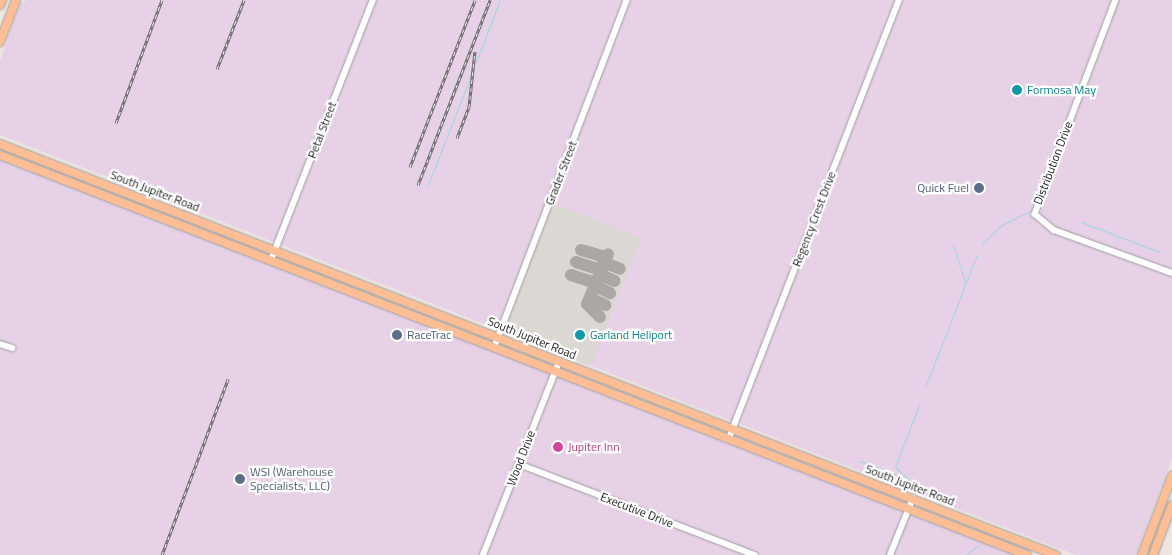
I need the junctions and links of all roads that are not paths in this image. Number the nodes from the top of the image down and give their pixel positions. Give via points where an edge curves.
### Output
1 (2, 0) edge
2 (16, 0) edge
3 (373, 0) edge
4 (627, 0) edge
5 (900, 0) edge
6 (1116, 0) edge
7 (0, 5) edge
8 (0, 42) edge
9 (0, 144) edge
10 (0, 155) edge
11 (79, 174) junction
12 (75, 184) junction
13 (154, 204) junction
14 (150, 213) junction
15 (207, 223) junction
16 (204, 234) junction
17 (275, 250) junction
18 (271, 260) junction
19 (1172, 274) edge
20 (499, 336) junction
21 (0, 344) edge
22 (495, 345) junction
23 (12, 348) dead end
24 (559, 362) junction
25 (555, 371) junction
26 (732, 429) junction
27 (729, 438) junction
28 (519, 464) junction
29 (843, 471) junction
30 (1172, 476) edge
31 (839, 481) junction
32 (913, 498) junction
33 (1172, 505) edge
34 (908, 508) junction
35 (1037, 552) edge
36 (483, 555) edge
37 (755, 555) edge
38 (890, 555) edge
39 (1027, 555) edge
40 (1056, 555) edge
41 (1142, 555) edge
42 (1153, 555) edge

1 - 7 main road
2 - 8 main road
3 - 17 street, Petal Street
4 - 20 street, Grader Street
5 - 26 street, Regency Crest Drive
6 - 19 street, Distribution Drive via 1035,214 1054,230
9 - 11 main road, South Jupiter Road
10 - 12 main road, South Jupiter Road
11 - 12 main road
11 - 13 main road, South Jupiter Road
12 - 14 main road, South Jupiter Road
13 - 14 main road
13 - 15 main road, South Jupiter Road
14 - 16 main road, South Jupiter Road
15 - 16 main road
15 - 17 main road, South Jupiter Road
16 - 18 main road, South Jupiter Road
17 - 18 street, Petal Street
17 - 20 main road, South Jupiter Road
18 - 22 main road, South Jupiter Road
20 - 22 street, Grader Street
20 - 24 main road, South Jupiter Road
21 - 23 street
22 - 25 main road, South Jupiter Road
24 - 25 street, Wood Drive
24 - 26 main road, South Jupiter Road
25 - 27 main road, South Jupiter Road
25 - 28 street, Wood Drive
26 - 27 street, Regency Crest Drive
26 - 29 main road, South Jupiter Road
27 - 31 main road, South Jupiter Road
28 - 36 street, Wood Drive
28 - 37 street, Executive Drive
29 - 31 main road
29 - 32 main road, South Jupiter Road
30 - 41 main road
31 - 34 main road, South Jupiter Road
32 - 34 street
32 - 35 main road, South Jupiter Road
33 - 42 main road
34 - 38 street
34 - 39 main road, South Jupiter Road
35 - 40 main road, South Jupiter Road

